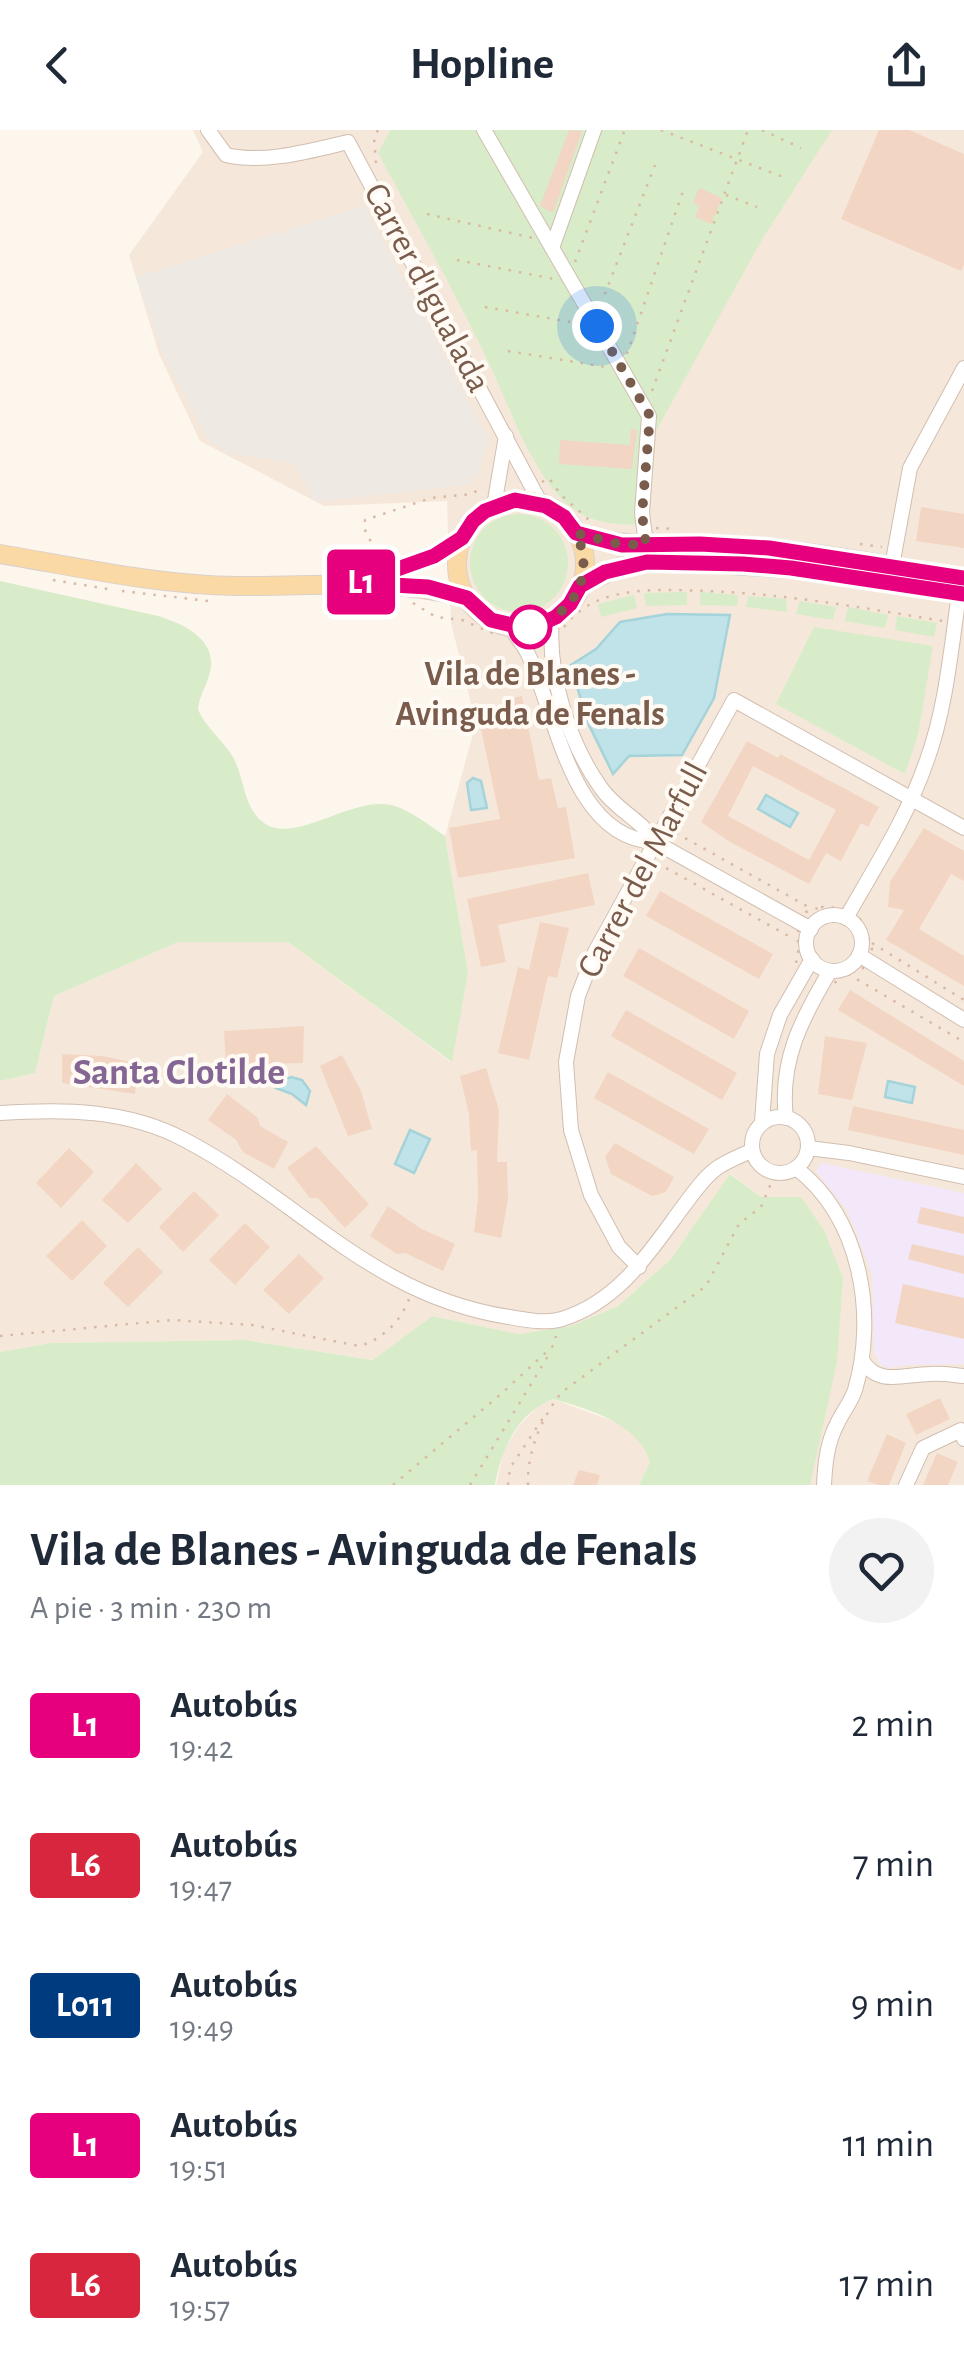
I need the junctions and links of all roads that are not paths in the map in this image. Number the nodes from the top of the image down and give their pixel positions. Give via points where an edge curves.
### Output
1 (208, 130) edge
2 (484, 130) edge
3 (594, 130) edge
4 (550, 245) junction
5 (964, 368) edge
6 (959, 392) edge
7 (506, 435) junction
8 (542, 504) junction
9 (494, 506) junction
10 (576, 533) junction
11 (462, 538) junction
12 (646, 544) junction
13 (0, 554) edge
14 (892, 566) junction
15 (358, 583) junction
16 (580, 586) junction
17 (962, 589) edge
18 (467, 598) junction
19 (552, 620) junction
20 (504, 631) junction
21 (912, 799) junction
22 (964, 828) edge
23 (655, 842) junction
24 (848, 914) junction
25 (806, 926) junction
26 (864, 959) junction
27 (808, 966) junction
28 (826, 977) junction
29 (964, 1020) edge
30 (0, 1113) edge
31 (786, 1118) junction
32 (762, 1122) junction
33 (808, 1148) junction
34 (752, 1151) junction
35 (796, 1168) junction
36 (964, 1178) edge
37 (639, 1268) junction
38 (862, 1360) junction
39 (964, 1376) edge
40 (883, 1378) junction
41 (853, 1395) junction
42 (963, 1429) edge
43 (824, 1485) edge
44 (906, 1485) edge

1 - 7 street, Carrer d'Igualada via 226,155 243,159 348,142
2 - 4 street
3 - 4 street
4 - 12 street via 650,416
5 - 6 street
6 - 14 street via 910,468
7 - 8 street, Carrer d'Igualada
7 - 9 street, Carrer d'Igualada
8 - 9 main road via 515,500
8 - 10 main road
9 - 11 main road
10 - 12 main road
10 - 16 main road via 584,562
11 - 15 main road via 434,556
11 - 18 main road via 457,568
12 - 14 main road via 744,546
13 - 15 main road via 233,586
14 - 17 main road
15 - 18 main road via 428,587
16 - 17 main road via 624,565 673,560
16 - 19 main road
17 - 21 street via 932,741
18 - 20 main road
19 - 20 main road
19 - 23 street via 558,688 578,745 601,789
20 - 23 street via 525,648 561,752 586,798 633,838
21 - 22 street
21 - 23 street, Carrer del Marfull via 734,700
21 - 24 street
23 - 25 street
23 - 37 street, Carrer del Marfull via 595,952 578,996 566,1062 571,1130 591,1195 619,1247
24 - 25 street
24 - 26 street via 859,930
25 - 27 street
26 - 28 street
26 - 29 street
27 - 28 street
27 - 32 street via 767,1054
28 - 31 street via 786,1064
30 - 37 street via 98,1112 185,1140 410,1289 477,1312 558,1320 604,1298
31 - 32 street
31 - 33 street via 806,1135
32 - 34 street
33 - 35 street
33 - 36 street
34 - 35 street via 775,1174
34 - 37 street via 716,1168
35 - 38 street via 832,1209 856,1261 864,1297
38 - 40 street
38 - 41 street
39 - 40 street
40 - 41 street
41 - 43 street via 835,1427
42 - 44 street via 923,1448

